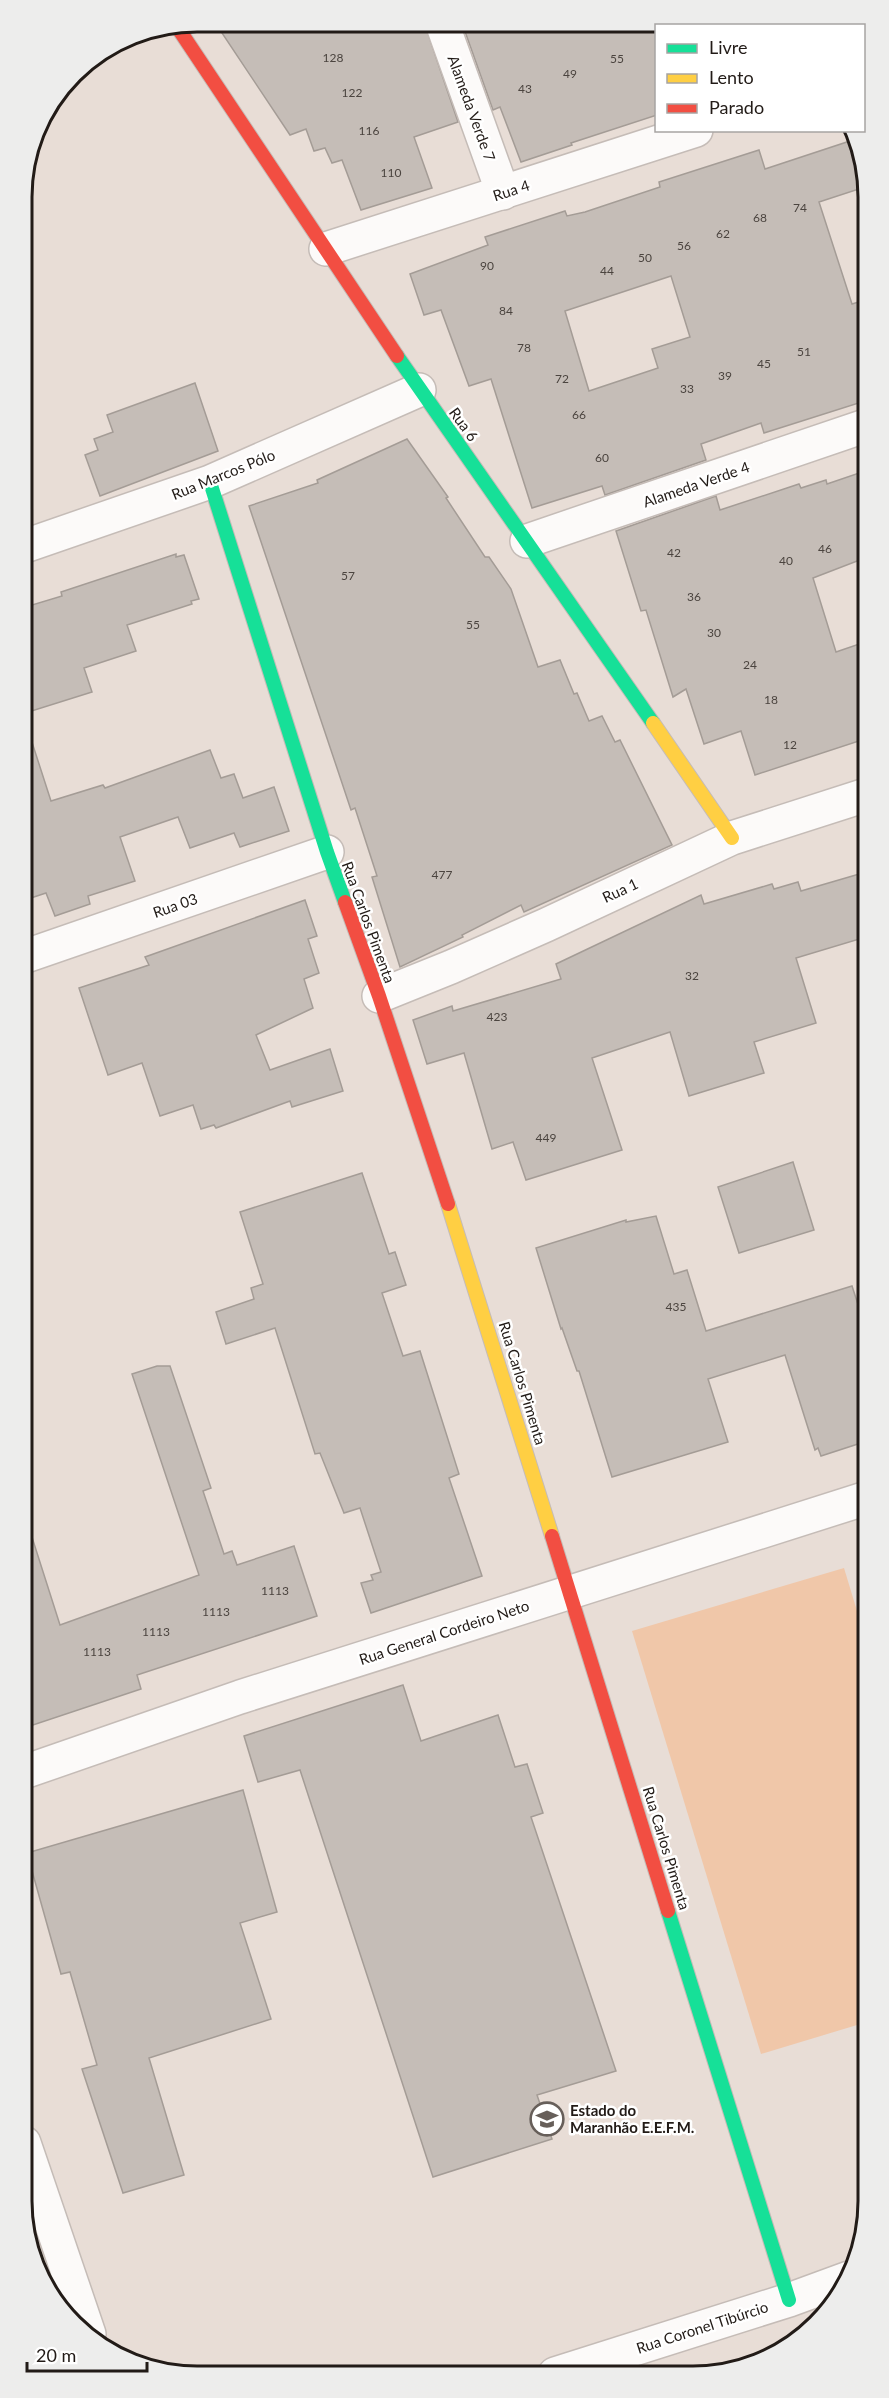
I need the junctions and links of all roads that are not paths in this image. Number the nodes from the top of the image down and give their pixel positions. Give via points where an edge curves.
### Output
1 (445, 32) edge
2 (181, 33) edge
3 (690, 132) edge
4 (503, 193) junction
5 (326, 249) junction
6 (419, 390) junction
7 (858, 428) edge
8 (210, 482) junction
9 (527, 541) junction
10 (32, 544) edge
11 (858, 798) edge
12 (732, 837) junction
13 (327, 852) junction
14 (32, 954) edge
15 (379, 996) junction
16 (857, 1501) edge
17 (572, 1592) junction
18 (32, 1769) edge
19 (32, 2167) edge
20 (836, 2283) edge
21 (789, 2300) junction
22 (85, 2322) edge
23 (580, 2366) edge

1 - 4 street, Alameda Verde 7
2 - 5 street, Rua 6
3 - 4 street, Rua 4
4 - 5 street, Rua 4
5 - 6 street, Rua 6
6 - 8 street, Rua Marcos Pólo
6 - 9 street, Rua 6
7 - 9 street, Alameda Verde 4
8 - 10 street, Rua Marcos Pólo
8 - 13 street, Rua Carlos Pimenta
9 - 12 street, Rua 6
11 - 12 street, Rua 1
12 - 15 street, Rua 1 via 546,925
13 - 14 street, Rua 03
13 - 15 street, Rua Carlos Pimenta
15 - 17 street, Rua Carlos Pimenta
16 - 17 street, Rua General Cordeiro Neto
17 - 18 street, Rua General Cordeiro Neto via 240,1697
17 - 21 street, Rua Carlos Pimenta
19 - 22 street
20 - 21 street, Rua Coronel Tibúrcio
21 - 23 street, Rua Coronel Tibúrcio

